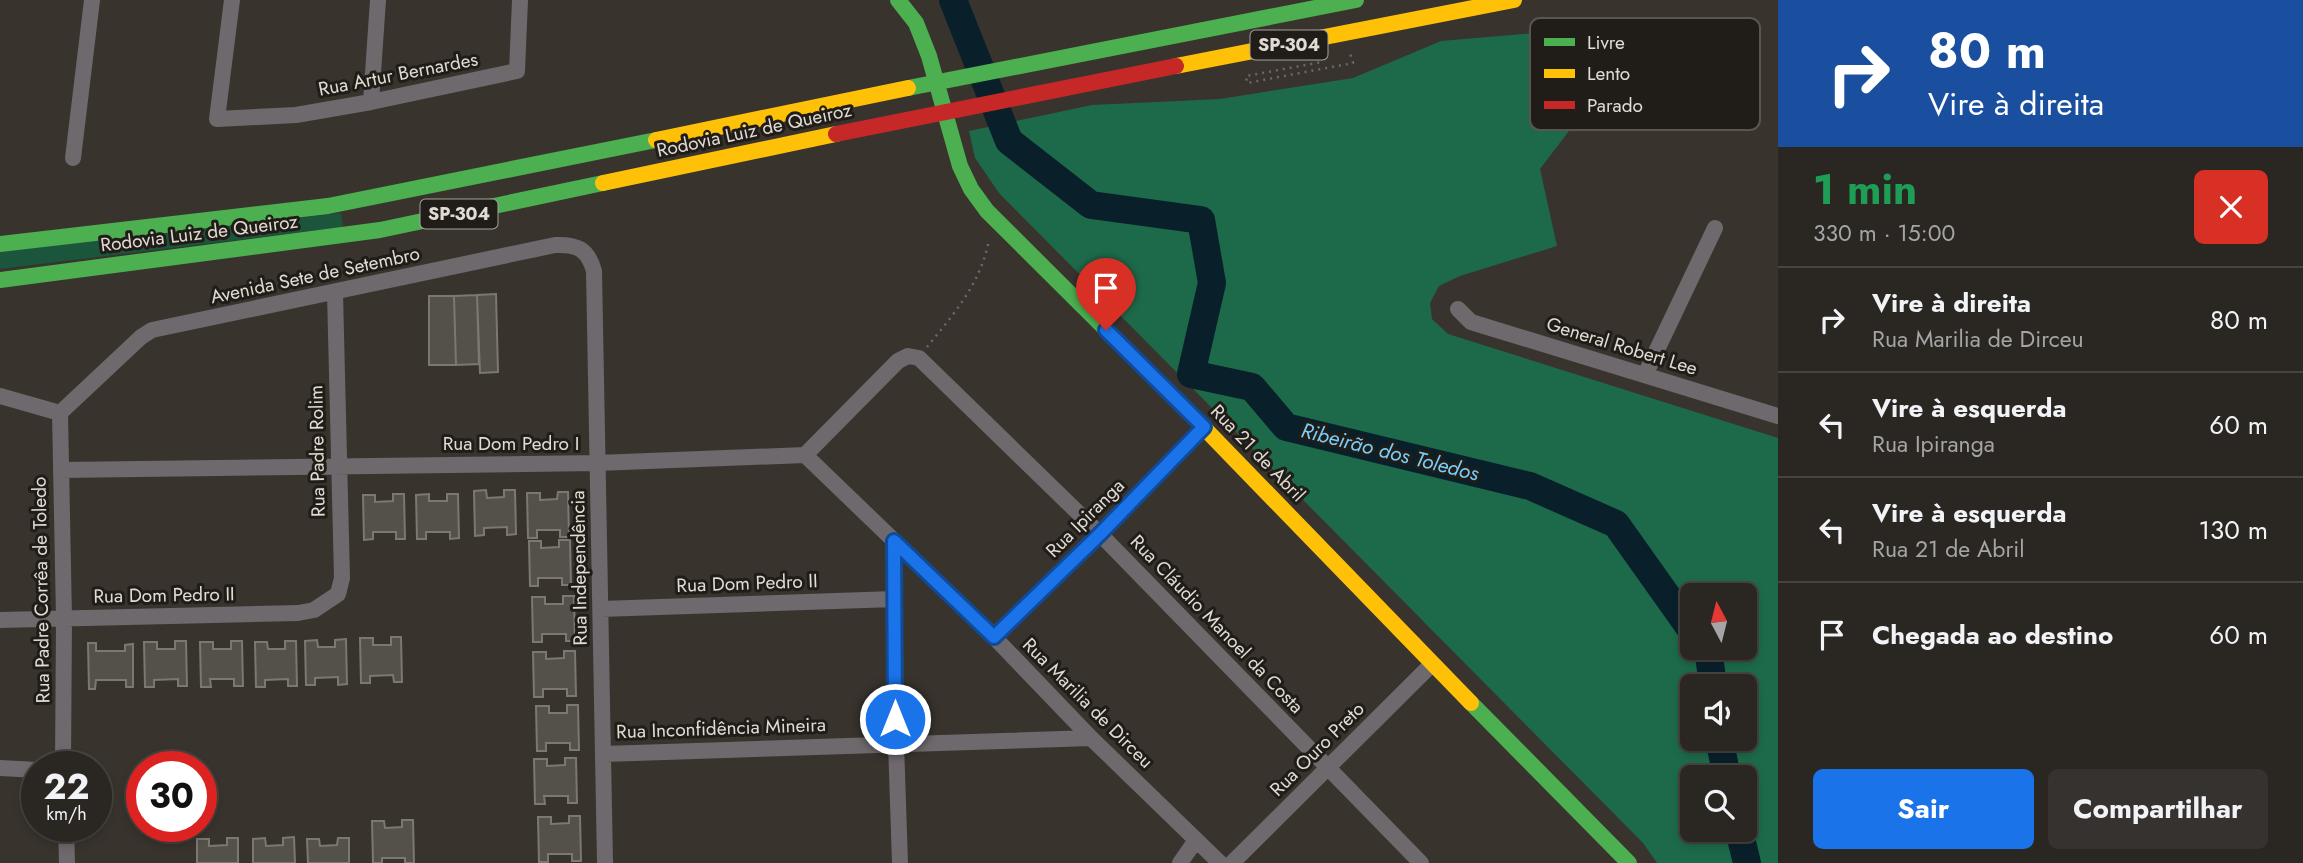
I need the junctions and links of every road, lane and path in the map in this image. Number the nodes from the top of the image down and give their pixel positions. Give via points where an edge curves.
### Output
1 (92, 0) edge
2 (232, 0) edge
3 (378, 0) edge
4 (520, 0) edge
5 (898, 0) edge
6 (1356, 0) edge
7 (1514, 0) edge
8 (1349, 48) dead end
9 (1353, 63) dead end
10 (371, 103) junction
11 (73, 158) dead end
12 (993, 217) junction
13 (1715, 228) dead end
14 (0, 244) edge
15 (594, 271) joint
16 (5, 280) edge
17 (334, 293) junction
18 (1458, 309) dead end
19 (919, 358) junction
20 (1645, 375) junction
21 (0, 396) edge
22 (60, 413) junction
23 (1778, 416) edge
24 (1204, 427) junction
25 (806, 455) junction
26 (597, 463) junction
27 (338, 465) junction
28 (61, 470) junction
29 (1100, 534) junction
30 (894, 541) junction
31 (894, 599) junction
32 (327, 603) joint
33 (601, 609) junction
34 (64, 618) junction
35 (0, 620) edge
36 (994, 637) junction
37 (1432, 664) junction
38 (1091, 738) junction
39 (895, 743) junction
40 (63, 751) edge
41 (604, 754) junction
42 (0, 768) edge
43 (1328, 768) junction
44 (21, 769) edge
45 (1196, 840) junction
46 (66, 842) edge
47 (67, 863) edge
48 (605, 863) edge
49 (900, 863) edge
50 (1180, 863) edge
51 (1220, 863) edge
52 (1232, 863) edge
53 (1421, 863) edge
54 (1629, 863) edge

1 - 11 street
2 - 10 street, Rua Artur Bernardes via 217,119 296,115
3 - 10 street
4 - 10 street, Rua Artur Bernardes via 517,71
5 - 12 main road, Rua 21 de Abril via 916,23 929,56 960,166
6 - 14 main road, Rodovia Luiz de Queiroz / SP-304 via 395,194
7 - 16 main road, Rodovia Luiz de Queiroz / SP-304 via 912,118 380,230
8 - 9 path
12 - 19 path via 984,263 972,287
12 - 24 main road, Rua 21 de Abril
13 - 20 street
15 - 17 street, Avenida Sete de Setembro via 584,251 555,245
15 - 26 street, Rua Independência
17 - 22 street, Avenida Sete de Setembro via 152,330
17 - 27 street, Rua Padre Rolim
18 - 20 street, General Robert Lee via 1471,322
19 - 25 street via 908,356 898,361
19 - 29 street, Rua Cláudio Manoel da Costa
20 - 23 street, General Robert Lee
21 - 22 street
22 - 28 street, Rua Padre Corrêa de Toledo
24 - 29 street, Rua Ipiranga
24 - 37 main road, Rua 21 de Abril
25 - 26 street, Rua Dom Pedro I
25 - 30 street, Rua Marilia de Dirceu
26 - 27 street, Rua Dom Pedro I
26 - 33 street, Rua Independência
27 - 28 street, Rua Dom Pedro I
27 - 32 street, Rua Padre Rolim via 342,578 338,594
28 - 34 street, Rua Padre Corrêa de Toledo
29 - 36 street, Rua Ipiranga
29 - 43 street, Rua Cláudio Manoel da Costa
30 - 31 street
30 - 36 street, Rua Marilia de Dirceu
31 - 33 street, Rua Dom Pedro II
31 - 39 street
32 - 34 street, Rua Dom Pedro II via 298,613
33 - 41 street, Rua Independência
34 - 35 street, Rua Dom Pedro II
34 - 40 street, Rua Padre Corrêa de Toledo
36 - 38 street, Rua Marilia de Dirceu
37 - 43 street, Rua Ouro Preto
37 - 54 main road, Rua 21 de Abril
38 - 39 street, Rua Inconfidência Mineira
38 - 45 street, Rua Marilia de Dirceu
39 - 41 street, Rua Inconfidência Mineira
39 - 49 street
41 - 48 street, Rua Independência
42 - 44 street
43 - 52 street, Rua Ouro Preto
43 - 53 street, Rua Cláudio Manoel da Costa
45 - 50 street
45 - 51 street, Rua Marilia de Dirceu
46 - 47 street

